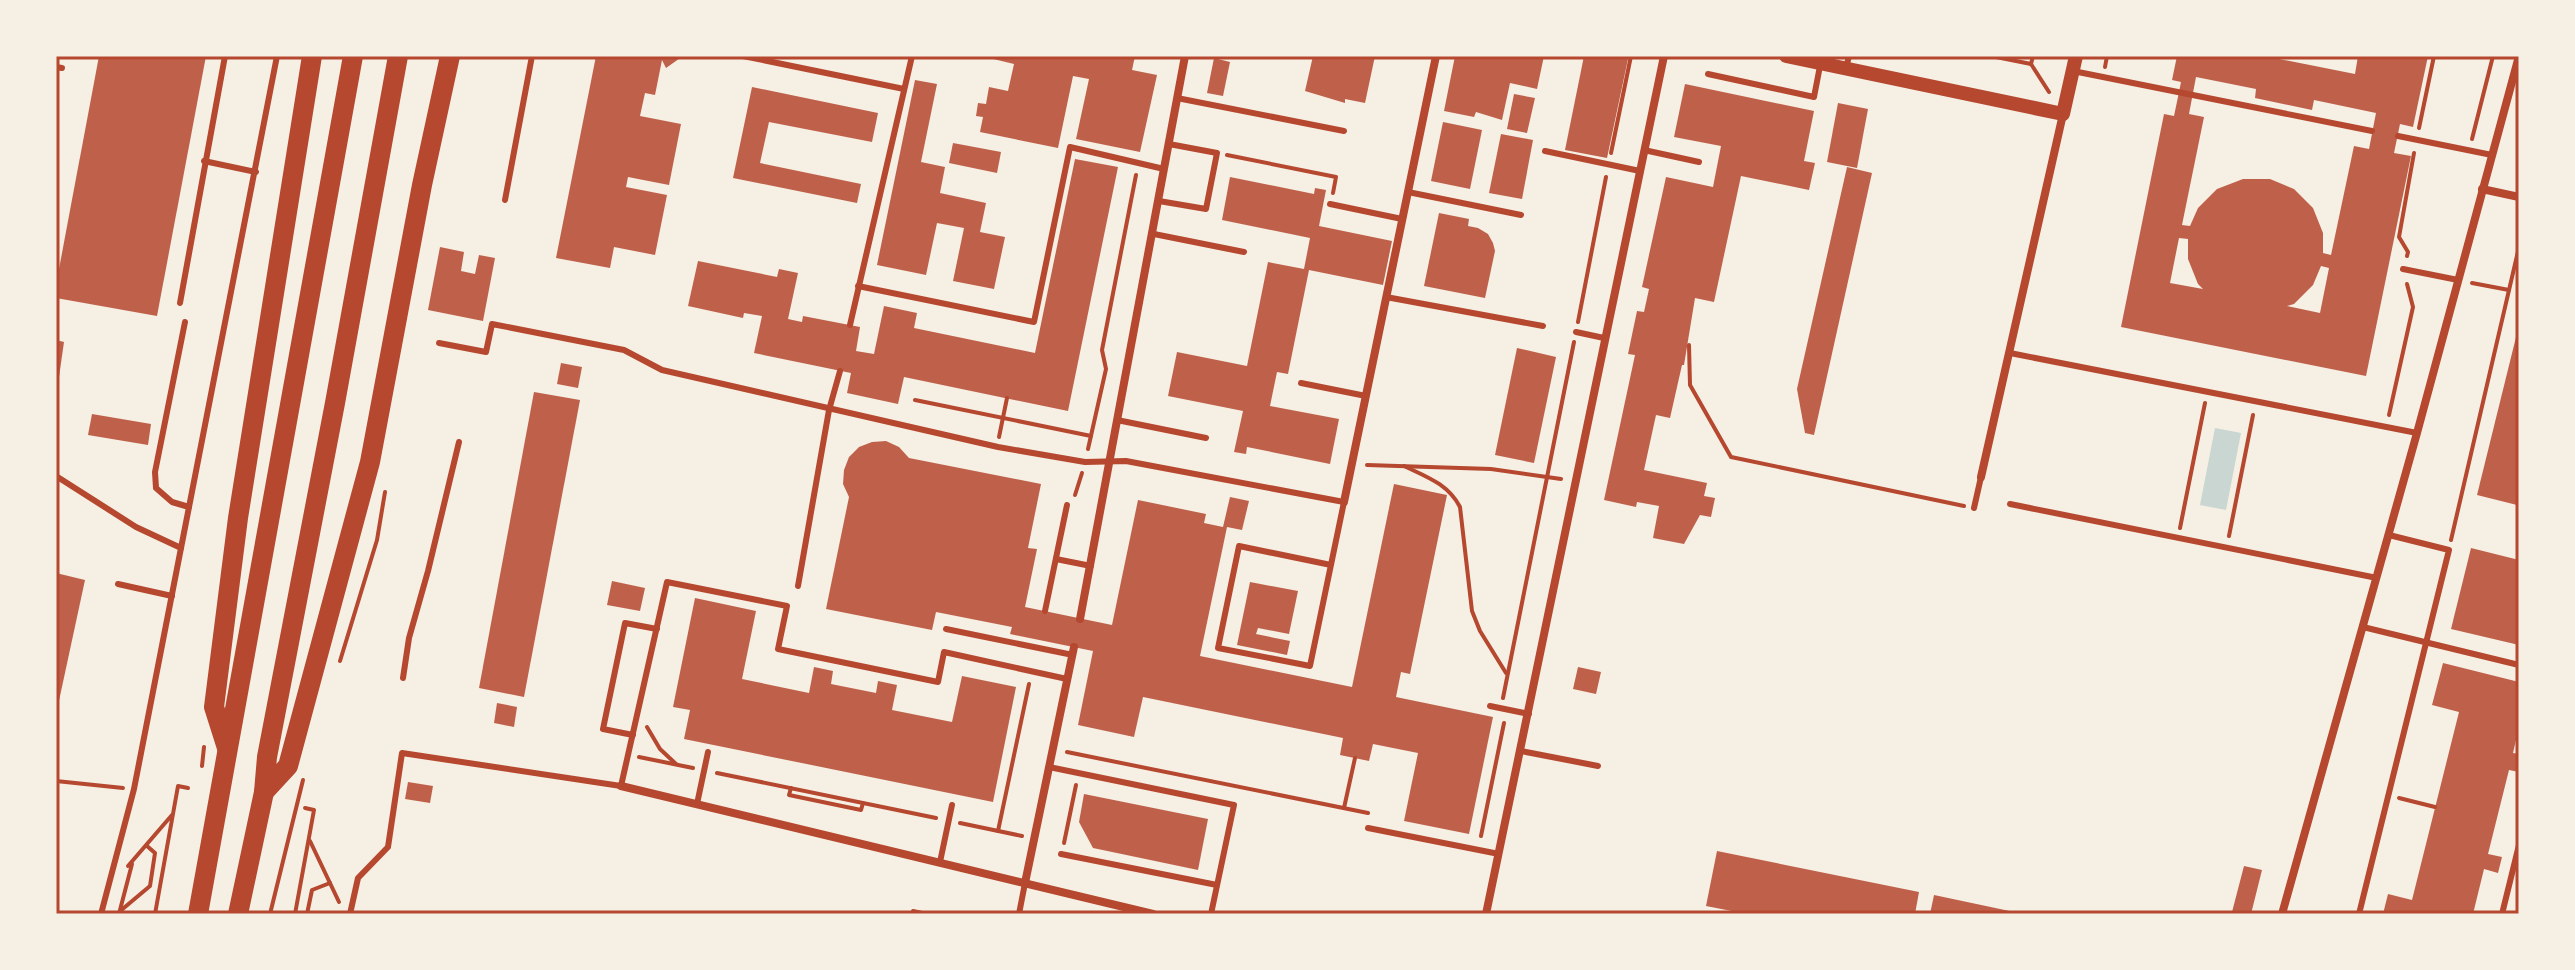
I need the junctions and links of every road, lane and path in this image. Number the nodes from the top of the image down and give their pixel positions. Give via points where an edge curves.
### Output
1 (225, 56) edge
2 (277, 56) edge
3 (312, 56) edge
4 (353, 56) edge
5 (398, 56) edge
6 (450, 56) edge
7 (532, 56) edge
8 (743, 56) edge
9 (912, 56) edge
10 (1185, 56) edge
11 (1436, 56) edge
12 (1631, 56) edge
13 (1664, 56) edge
14 (1786, 56) edge
15 (1991, 56) edge
16 (2033, 56) edge
17 (2493, 56) edge
18 (2519, 56) edge
19 (1848, 62) edge
20 (1821, 63) junction
21 (2074, 63) edge
22 (2031, 64) junction
23 (1708, 74) dead end
24 (904, 89) junction
25 (1177, 98) junction
26 (2063, 114) junction
27 (2419, 127) dead end
28 (2432, 130) dead end
29 (1344, 131) dead end
30 (2372, 131) dead end
31 (2398, 136) dead end
32 (2459, 136) dead end
33 (1169, 144) junction
34 (1644, 150) junction
35 (1545, 151) dead end
36 (1217, 153) junction
37 (2492, 155) junction
38 (204, 161) junction
39 (1699, 162) dead end
40 (1609, 164) junction
41 (1164, 169) junction
42 (1640, 171) junction
43 (256, 172) junction
44 (1136, 175) dead end
45 (2482, 189) junction
46 (1408, 192) junction
47 (2519, 197) edge
48 (505, 200) dead end
49 (1159, 201) junction
50 (1330, 204) joint
51 (1521, 215) dead end
52 (1402, 219) junction
53 (1154, 234) junction
54 (2519, 247) edge
55 (1244, 252) dead end
56 (2403, 269) dead end
57 (2458, 280) junction
58 (858, 286) junction
59 (2509, 290) junction
60 (1386, 297) junction
61 (180, 303) dead end
62 (2413, 307) dead end
63 (185, 322) dead end
64 (850, 325) dead end
65 (1543, 326) dead end
66 (1576, 332) junction
67 (1604, 338) junction
68 (439, 343) dead end
69 (1689, 345) dead end
70 (2010, 353) junction
71 (840, 371) dead end
72 (1301, 383) dead end
73 (2207, 391) junction
74 (1366, 396) junction
75 (1007, 398) dead end
76 (915, 400) dead end
77 (2256, 401) junction
78 (829, 410) junction
79 (1003, 419) junction
80 (1117, 420) junction
81 (2386, 426) junction
82 (1056, 429) junction
83 (2417, 433) junction
84 (1091, 436) junction
85 (1206, 438) dead end
86 (1054, 441) dead end
87 (459, 442) dead end
88 (1085, 462) junction
89 (1110, 462) junction
90 (1352, 464) junction
91 (1404, 466) junction
92 (56, 476) edge
93 (1547, 476) junction
94 (1981, 477) joint
95 (1576, 482) junction
96 (1344, 502) junction
97 (2010, 504) dead end
98 (1067, 505) joint
99 (189, 507) junction
100 (1974, 508) joint
101 (2389, 535) junction
102 (2178, 538) junction
103 (181, 548) junction
104 (2227, 548) junction
105 (2449, 550) junction
106 (1056, 559) junction
107 (1331, 565) junction
108 (1091, 566) junction
109 (2377, 578) junction
110 (118, 584) dead end
111 (798, 586) dead end
112 (172, 596) junction
113 (1045, 611) dead end
114 (1080, 619) dead end
115 (2363, 627) junction
116 (657, 629) junction
117 (946, 629) dead end
118 (2426, 642) junction
119 (1073, 651) joint
120 (2519, 665) edge
121 (1031, 671) junction
122 (1508, 675) junction
123 (403, 678) dead end
124 (1067, 679) junction
125 (1490, 706) dead end
126 (1504, 709) junction
127 (1529, 714) junction
128 (647, 727) dead end
129 (633, 735) junction
130 (1521, 751) junction
131 (229, 752) junction
132 (708, 752) dead end
133 (1072, 753) dead end
134 (1355, 758) dead end
135 (678, 765) dead end
136 (1598, 766) dead end
137 (1049, 767) junction
138 (56, 781) edge
139 (1076, 784) dead end
140 (621, 786) junction
141 (188, 788) dead end
142 (134, 789) junction
143 (264, 792) junction
144 (2412, 801) dead end
145 (863, 803) junction
146 (697, 804) junction
147 (952, 805) dead end
148 (2435, 807) dead end
149 (305, 808) dead end
150 (1344, 808) junction
151 (173, 813) junction
152 (948, 820) junction
153 (1368, 828) joint
154 (309, 839) junction
155 (146, 845) junction
156 (2519, 845) edge
157 (1478, 850) junction
158 (1061, 854) joint
159 (1499, 854) junction
160 (940, 862) junction
161 (330, 883) junction
162 (1025, 883) junction
163 (1217, 885) junction
164 (340, 903) dead end
165 (913, 911) dead end
166 (119, 913) edge
167 (101, 914) edge
168 (155, 914) edge
169 (198, 914) edge
170 (238, 914) edge
171 (295, 914) edge
172 (307, 914) edge
173 (350, 914) edge
174 (927, 914) edge
175 (1019, 914) edge
176 (1153, 914) edge
177 (1211, 914) edge
178 (1486, 914) edge
179 (2282, 914) edge
180 (2359, 914) edge
181 (2502, 914) edge

1 - 38 lane
2 - 43 lane
3 - 131 main road via 238,518 214,707
4 - 131 main road
5 - 143 main road via 269,742
6 - 143 main road via 370,462 288,766
7 - 48 lane
8 - 24 lane
9 - 24 lane
10 - 25 street
11 - 46 street
12 - 40 path
13 - 34 street
14 - 20 street
15 - 22 path
16 - 22 path
17 - 32 path via 2472,139
18 - 37 street
19 - 20 street
19 - 26 street
20 - 23 lane via 1814,97
21 - 26 street
21 - 30 lane
22 - 26 path
24 - 58 lane
25 - 29 lane
25 - 33 street
26 - 70 street
27 - 28 path
31 - 37 lane
33 - 36 lane
33 - 41 street
34 - 39 lane
34 - 42 street
35 - 40 lane
36 - 49 lane via 1206,209
36 - 50 path via 1336,177
37 - 45 street
38 - 43 lane
38 - 61 lane
40 - 42 lane
40 - 66 path
41 - 49 street
41 - 58 lane via 1070,147 1034,322
42 - 67 street
43 - 99 lane
44 - 84 path
45 - 47 street
45 - 57 street
46 - 51 lane
46 - 52 street
49 - 53 street
50 - 52 lane
52 - 60 street
53 - 55 lane
53 - 80 street
54 - 59 path
56 - 57 lane
57 - 59 path
57 - 83 street
58 - 64 lane
59 - 105 path
60 - 65 lane
60 - 74 street
62 - 81 path
63 - 99 lane via 155,472 156,488 172,502
66 - 67 lane
66 - 93 path
67 - 95 street
68 - 78 lane via 486,352 492,324 624,350 662,370
69 - 100 path via 1690,385 1731,457
70 - 73 lane
70 - 94 street
71 - 78 lane
72 - 74 lane
73 - 77 lane
73 - 102 path
74 - 90 street
75 - 79 path
76 - 79 path
77 - 81 lane
77 - 104 path
78 - 88 lane
78 - 111 lane
79 - 82 path
80 - 85 lane
80 - 89 street
81 - 83 lane
82 - 84 path
82 - 86 path
83 - 101 street
84 - 88 path
87 - 123 lane
88 - 89 lane
88 - 98 path via 1077,492
89 - 96 lane
89 - 108 street
90 - 91 path
90 - 96 street
91 - 93 path
91 - 122 path via 1442,484 1460,507 1472,611
92 - 103 lane via 136,527
93 - 95 path
93 - 122 path
94 - 100 lane
95 - 127 street
96 - 107 lane
97 - 102 lane
98 - 106 lane
99 - 103 lane
101 - 105 lane
101 - 109 street
102 - 104 lane
103 - 112 lane
104 - 109 lane
105 - 118 lane
106 - 108 lane
106 - 113 lane
107 - 107 lane via 1239,546 1218,648 1310,666
108 - 114 street
109 - 115 street
110 - 112 lane
112 - 142 lane
115 - 118 lane
115 - 179 street
116 - 121 lane via 667,582 787,606 778,649 938,682 944,652
116 - 129 lane
116 - 129 lane via 625,623 603,729
117 - 119 lane
118 - 120 lane
118 - 180 lane
119 - 124 street
121 - 124 lane
121 - 152 path via 998,831
122 - 126 path
124 - 137 street
125 - 126 lane
126 - 127 lane
126 - 157 path
127 - 130 street
128 - 135 path
129 - 140 lane
130 - 136 lane
130 - 159 street
131 - 169 main road
132 - 146 lane
133 - 150 path
134 - 150 path
137 - 162 street
137 - 163 lane via 1234,805
138 - 142 path
139 - 158 path
140 - 146 street
140 - 173 lane via 402,753 388,847 358,878
141 - 151 path via 178,786
142 - 167 lane
143 - 170 main road
144 - 148 path
145 - 145 path via 791,788 789,795 861,810
145 - 152 path
146 - 160 street
147 - 152 lane
149 - 154 path via 314,810
150 - 153 path via 1371,814
151 - 155 path
151 - 168 path
152 - 160 lane
153 - 157 lane
154 - 161 path
154 - 171 path
155 - 166 path via 133,862
155 - 166 path via 155,853 150,886
156 - 181 lane
157 - 159 lane
158 - 163 lane
159 - 178 street
160 - 162 street
161 - 164 path
161 - 172 path via 312,890
162 - 175 lane
162 - 176 street
163 - 177 lane
165 - 174 path

